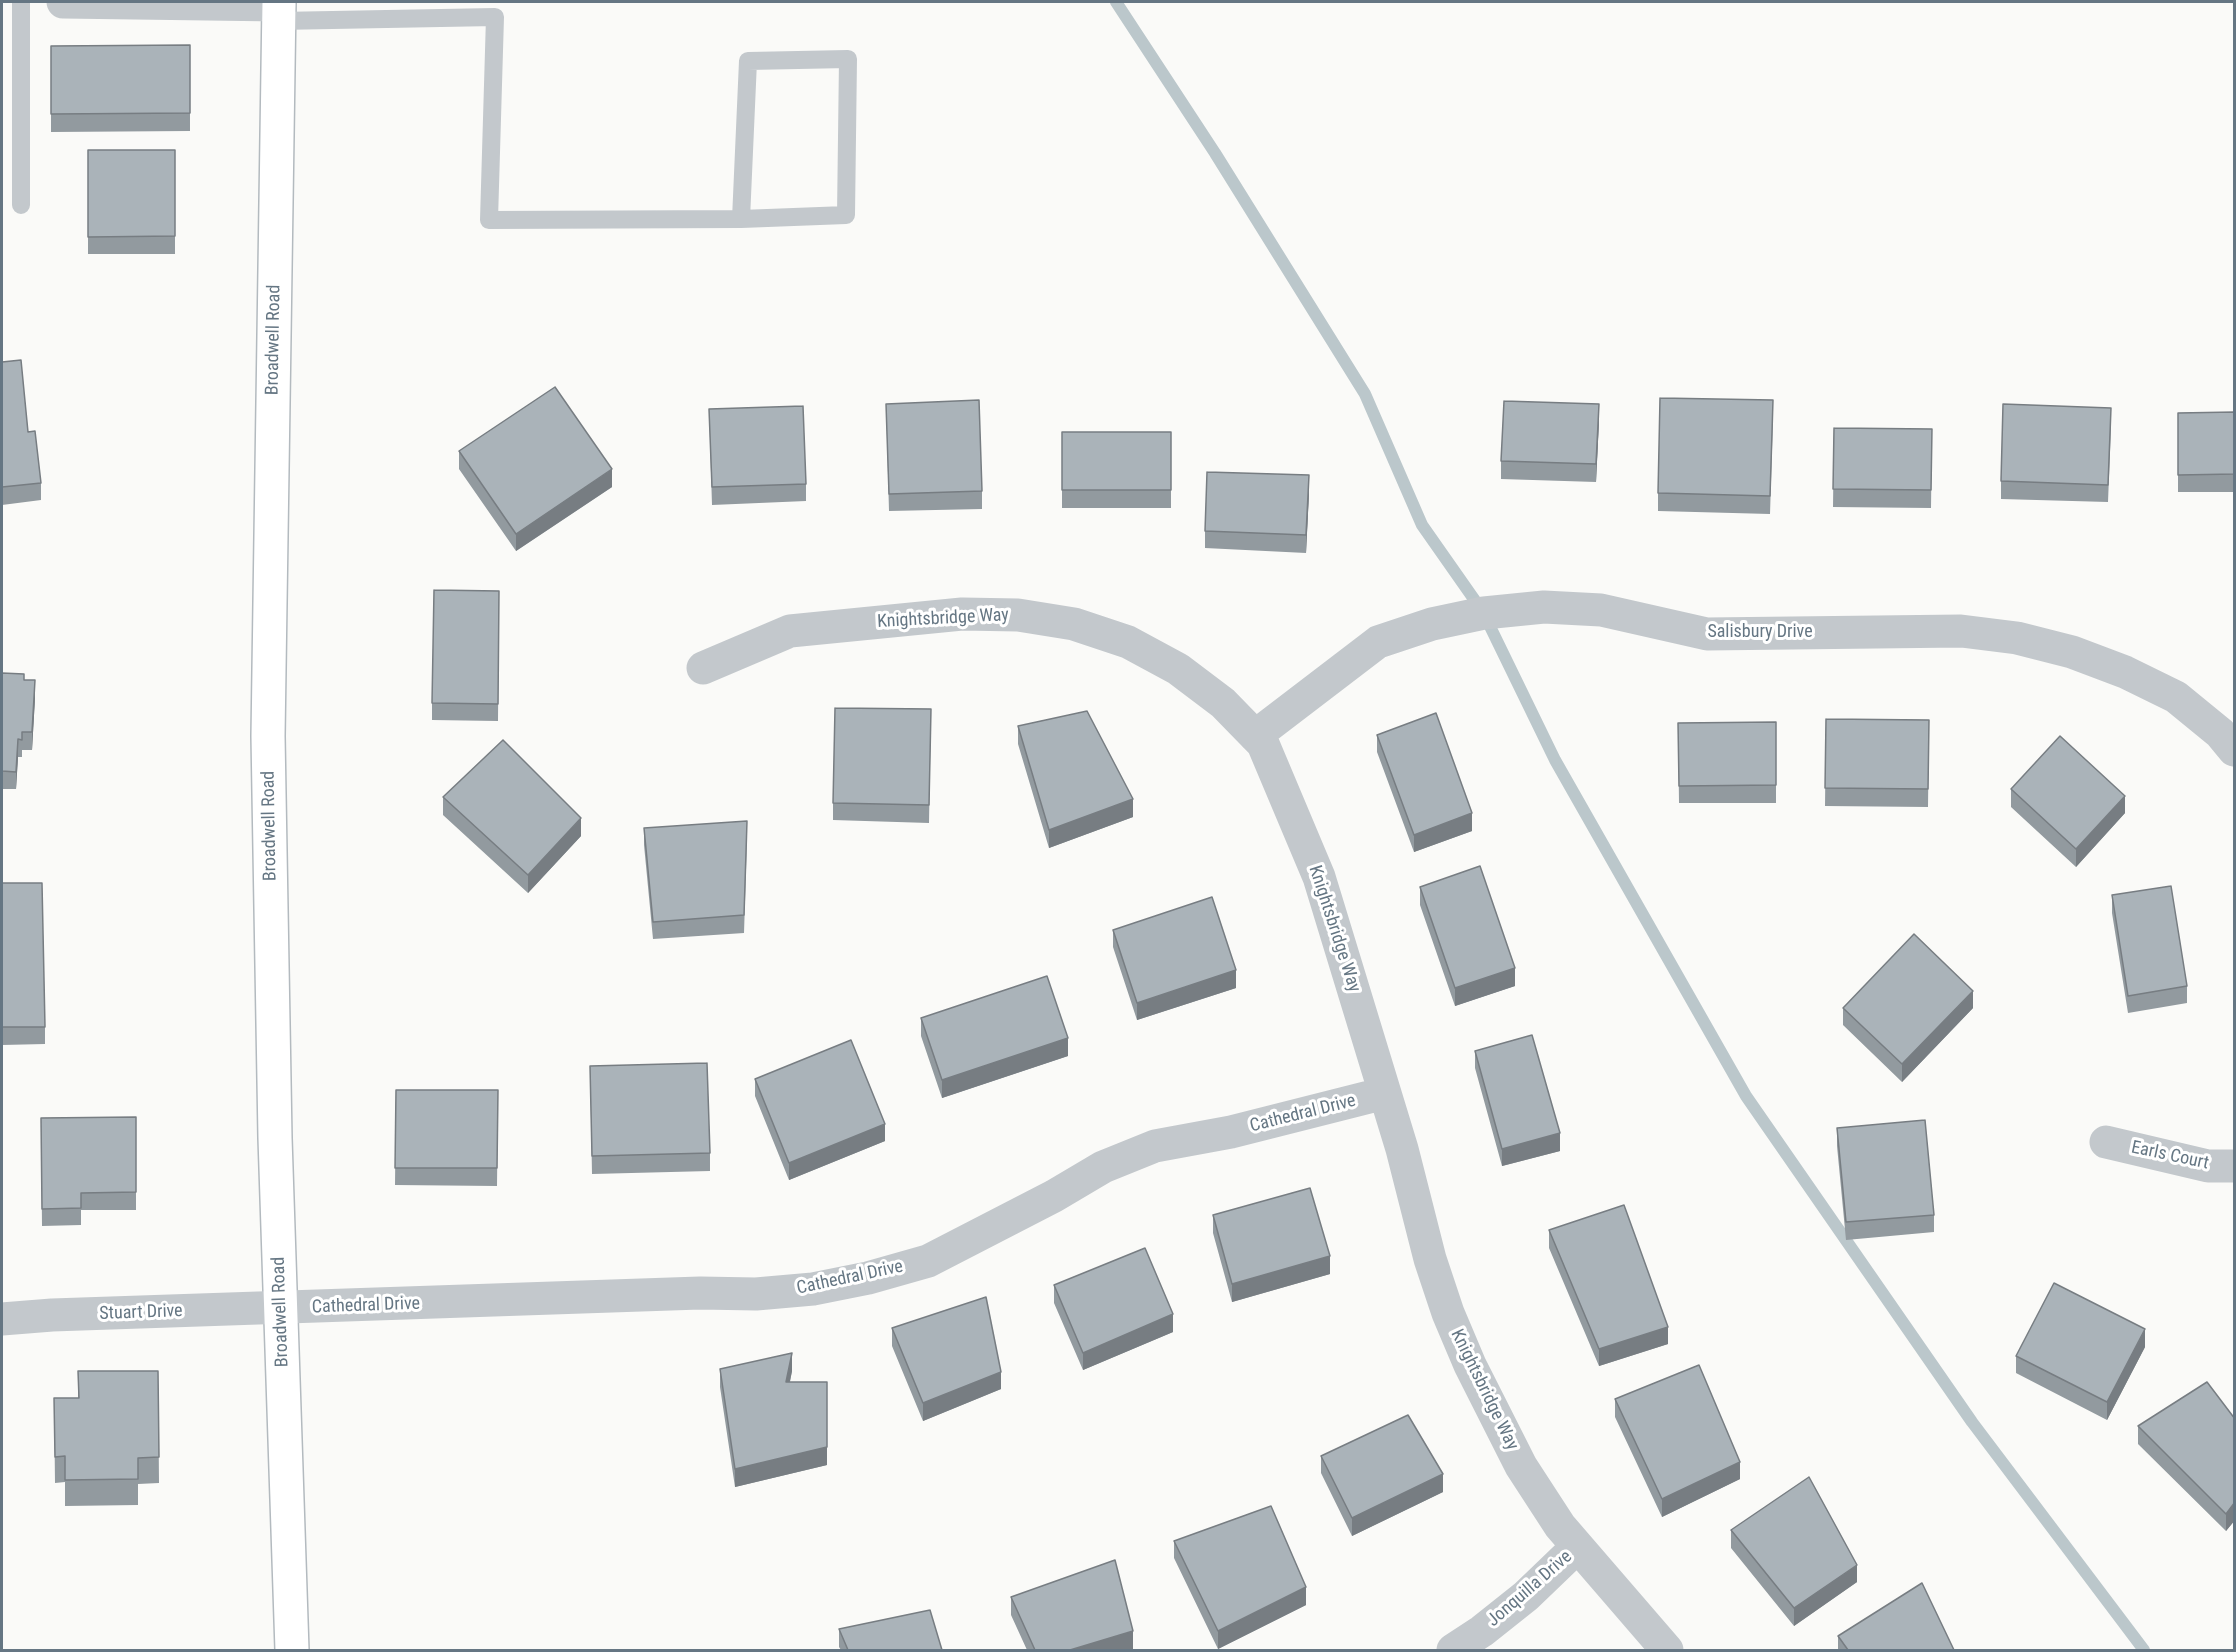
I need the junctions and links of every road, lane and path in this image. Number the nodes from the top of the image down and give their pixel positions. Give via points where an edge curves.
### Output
1 (21, 2) edge
2 (63, 2) edge
3 (279, 9) edge
4 (21, 205) dead end
5 (741, 219) junction
6 (703, 668) dead end
7 (1255, 736) junction
8 (2235, 750) edge
9 (1385, 1093) junction
10 (2106, 1142) dead end
11 (2235, 1166) edge
12 (281, 1309) junction
13 (2, 1319) edge
14 (1577, 1547) junction
15 (292, 1650) edge
16 (1453, 1650) edge
17 (1667, 1650) edge

1 - 4 lane
2 - 3 street
3 - 5 lane via 495,17 489,220
3 - 12 street, Broadwell Road via 268,736
5 - 5 lane via 748,61 848,59 846,215
6 - 7 street, Knightsbridge Way via 790,631 962,614 1018,615 1074,624 1128,642 1178,669 1223,703
7 - 8 street, Salisbury Drive via 1378,642 1432,624 1484,613 1544,608 1601,610 1707,634 1961,631 2017,638 2072,652 2125,672 2176,698
7 - 9 street, Knightsbridge Way via 1263,744 1319,877
9 - 12 street, Cathedral Drive via 1231,1132 1155,1146 1102,1167 928,1261 857,1281 756,1294
9 - 14 street, Knightsbridge Way via 1448,1313 1521,1466
10 - 11 street, Earls Court via 2208,1166
12 - 13 street, Stuart Drive
12 - 15 street, Broadwell Road
14 - 16 street, Jonquilla Drive via 1526,1596
14 - 17 street, Knightsbridge Way

